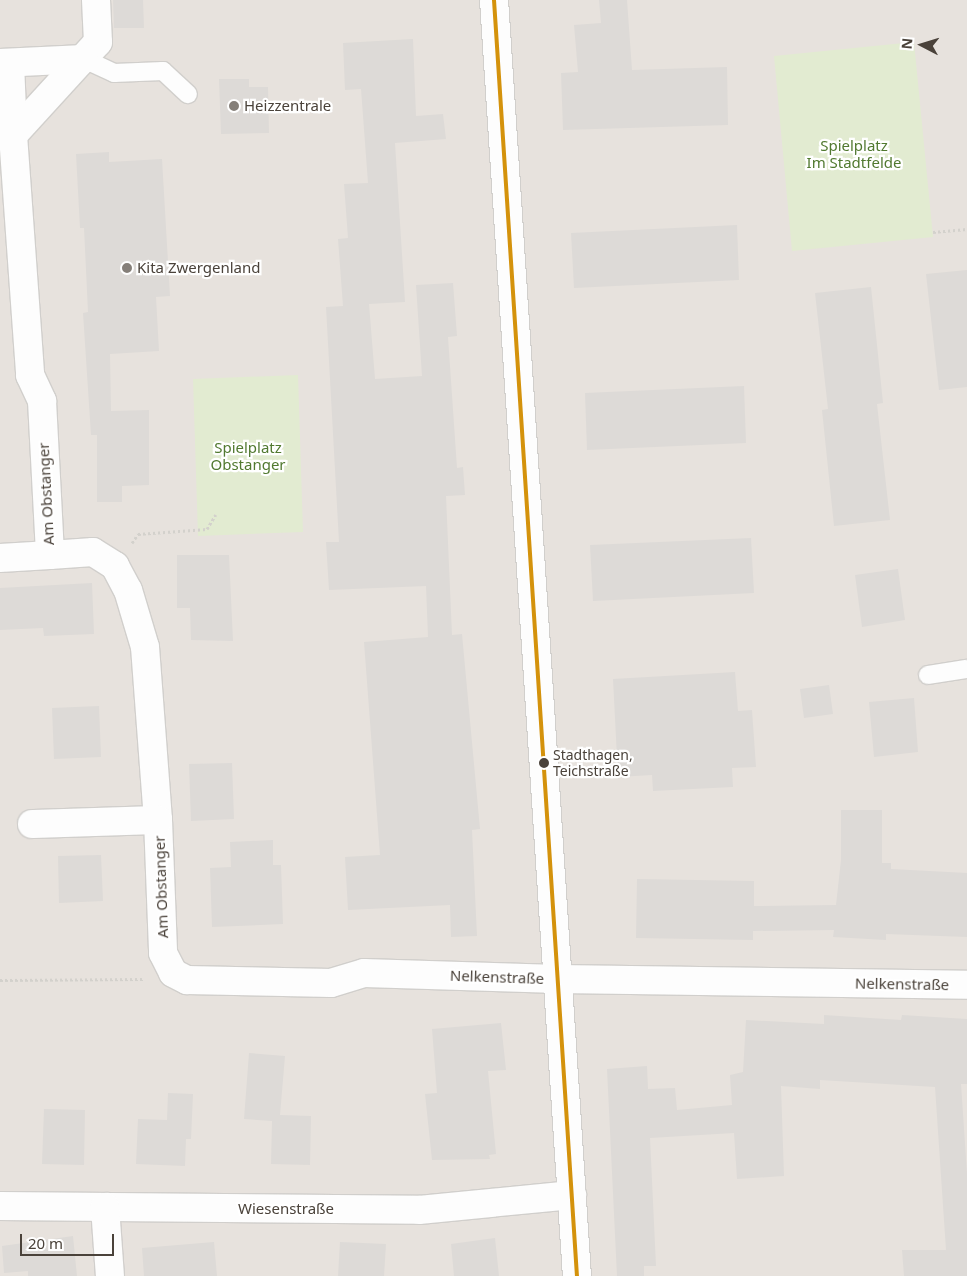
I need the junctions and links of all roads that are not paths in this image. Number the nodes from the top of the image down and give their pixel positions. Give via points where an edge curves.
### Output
1 (96, 0) edge
2 (494, 0) edge
3 (84, 59) junction
4 (5, 63) edge
5 (188, 94) dead end
6 (13, 135) junction
7 (50, 555) junction
8 (0, 558) edge
9 (967, 669) edge
10 (928, 675) dead end
11 (158, 820) junction
12 (32, 824) dead end
13 (168, 963) joint
14 (558, 979) junction
15 (967, 984) edge
16 (572, 1195) junction
17 (0, 1206) edge
18 (106, 1207) junction
19 (110, 1276) edge
20 (577, 1276) edge

1 - 3 street via 98,42
2 - 14 street
3 - 4 street, Am Obstanger
3 - 5 lane via 114,73 163,71
3 - 6 street
4 - 6 street, Am Obstanger
6 - 7 street, Am Obstanger via 30,375 42,401
7 - 8 street
7 - 11 street, Am Obstanger via 92,552 115,566 128,590 145,646
9 - 10 lane
11 - 12 street, Am Obstanger
11 - 13 street, Am Obstanger
13 - 14 street, Nelkenstraße via 187,980 331,982 364,973
14 - 15 street, Nelkenstraße
14 - 16 street
16 - 18 street, Wiesenstraße via 419,1210
16 - 20 street
17 - 18 street, Wiesenstraße
18 - 19 street

